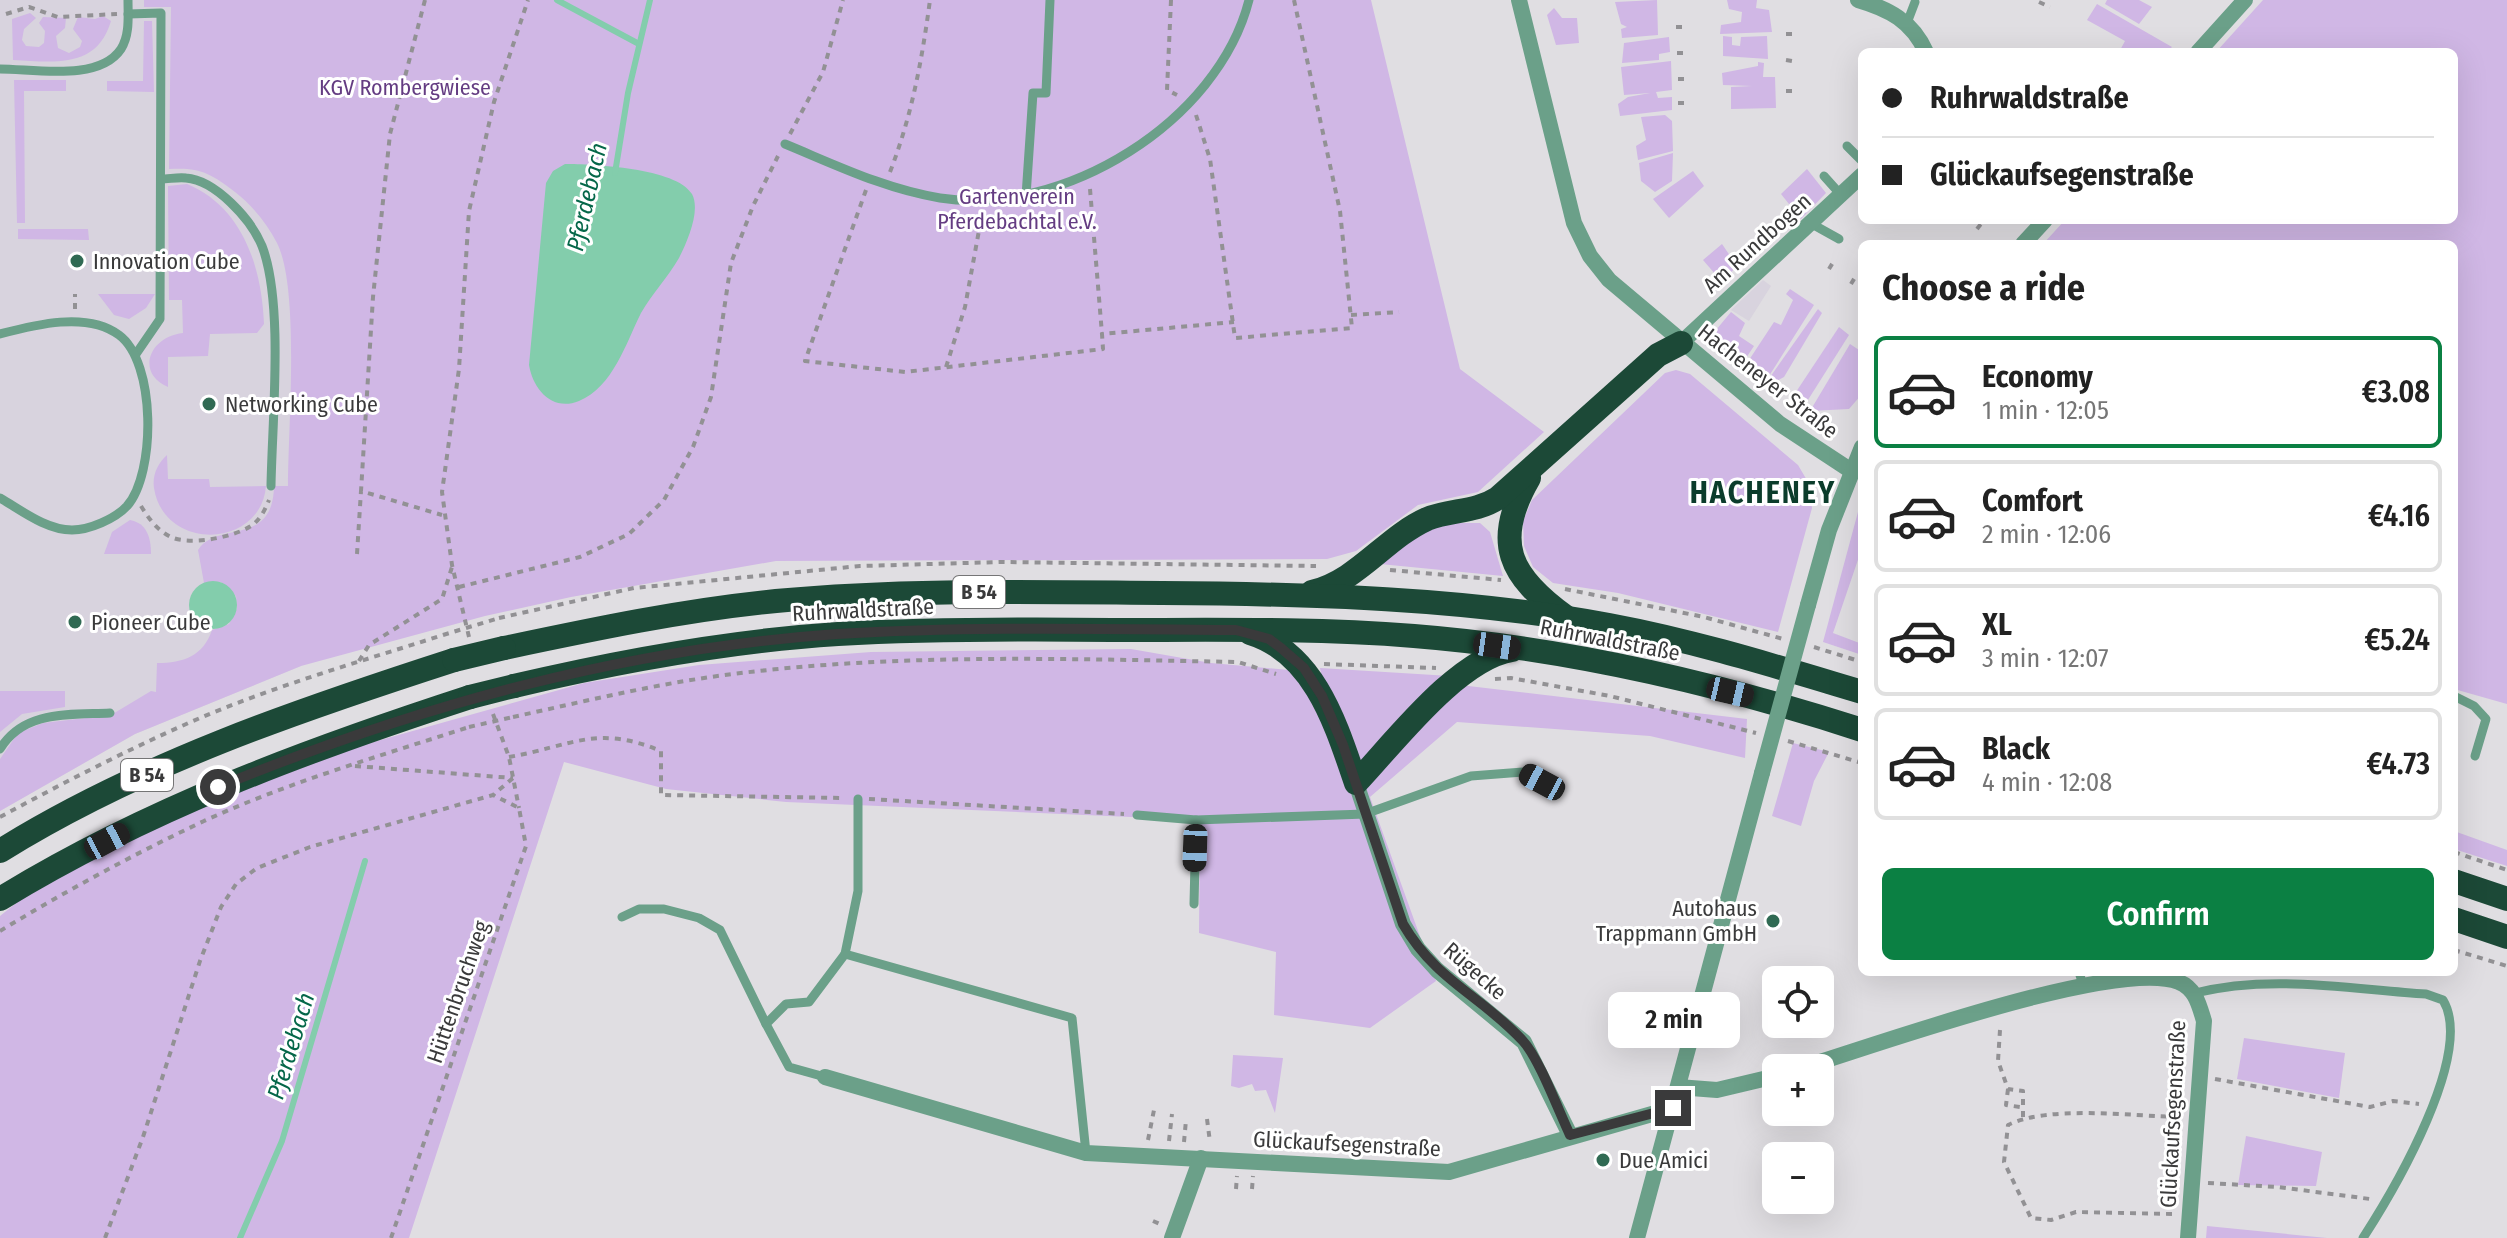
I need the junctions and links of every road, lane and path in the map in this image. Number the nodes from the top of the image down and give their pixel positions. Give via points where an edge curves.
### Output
1 (128, 0) edge
2 (425, 0) edge
3 (528, 0) edge
4 (843, 0) edge
5 (930, 0) edge
6 (1050, 0) edge
7 (1171, 0) edge
8 (1249, 0) edge
9 (1294, 0) edge
10 (1519, 0) edge
11 (1858, 0) edge
12 (2245, 0) edge
13 (1915, 2) dead end
14 (2039, 2) edge
15 (2050, 7) dead end
16 (6, 14) dead end
17 (128, 14) junction
18 (1907, 23) junction
19 (1786, 34) dead end
20 (1793, 34) dead end
21 (1923, 48) edge
22 (2202, 48) edge
23 (0, 69) edge
24 (1188, 102) junction
25 (785, 144) junction
26 (1847, 146) dead end
27 (1858, 157) edge
28 (1089, 174) junction
29 (1824, 176) dead end
30 (161, 179) junction
31 (870, 179) junction
32 (1858, 179) edge
33 (885, 184) junction
34 (1841, 195) junction
35 (1026, 196) junction
36 (984, 200) junction
37 (1812, 224) junction
38 (1981, 224) edge
39 (2041, 224) edge
40 (1977, 229) dead end
41 (1839, 239) dead end
42 (2027, 240) edge
43 (1835, 259) dead end
44 (1829, 269) dead end
45 (1857, 274) dead end
46 (1851, 284) dead end
47 (1399, 312) dead end
48 (1351, 315) junction
49 (1234, 322) junction
50 (0, 334) edge
51 (1102, 334) junction
52 (1681, 343) junction
53 (136, 354) junction
54 (946, 367) junction
55 (1858, 455) edge
56 (1534, 469) junction
57 (1850, 470) junction
58 (271, 486) joint
59 (361, 491) junction
60 (133, 494) junction
61 (0, 498) edge
62 (443, 515) junction
63 (357, 554) dead end
64 (452, 565) junction
65 (1388, 569) dead end
66 (1506, 580) dead end
67 (459, 587) junction
68 (1557, 588) dead end
69 (1292, 594) junction
70 (499, 618) dead end
71 (1569, 619) junction
72 (1236, 630) junction
73 (468, 635) dead end
74 (1792, 641) dead end
75 (1806, 645) dead end
76 (1518, 649) junction
77 (1858, 661) edge
78 (359, 662) junction
79 (1295, 673) junction
80 (1463, 674) junction
81 (1858, 691) edge
82 (2458, 698) edge
83 (110, 713) dead end
84 (1858, 729) edge
85 (1764, 735) dead end
86 (1778, 739) dead end
87 (0, 749) edge
88 (2475, 756) dead end
89 (509, 757) dead end
90 (1858, 762) edge
91 (351, 766) junction
92 (513, 778) junction
93 (1542, 782) dead end
94 (1356, 783) junction
95 (493, 795) junction
96 (858, 799) junction
97 (519, 808) junction
98 (1365, 814) junction
99 (1137, 815) joint
100 (0, 817) edge
101 (1196, 820) junction
102 (0, 851) edge
103 (2458, 853) edge
104 (2507, 870) edge
105 (2458, 882) edge
106 (0, 899) edge
107 (2507, 899) edge
108 (1194, 904) dead end
109 (622, 917) dead end
110 (2458, 920) edge
111 (0, 931) edge
112 (2507, 937) edge
113 (2458, 951) edge
114 (845, 954) junction
115 (2507, 966) edge
116 (2081, 978) edge
117 (2195, 993) junction
118 (766, 1024) junction
119 (2000, 1030) dead end
120 (1834, 1057) edge
121 (2200, 1076) junction
122 (825, 1077) joint
123 (1762, 1079) edge
124 (1678, 1087) junction
125 (2008, 1089) junction
126 (2432, 1105) junction
127 (2021, 1107) junction
128 (1673, 1108) junction
129 (1154, 1110) dead end
130 (1172, 1114) dead end
131 (2023, 1118) junction
132 (2186, 1118) dead end
133 (1186, 1120) dead end
134 (1570, 1135) junction
135 (1147, 1146) dead end
136 (1168, 1147) dead end
137 (1183, 1148) dead end
138 (1086, 1153) junction
139 (1201, 1158) junction
140 (1237, 1173) dead end
141 (2192, 1182) junction
142 (1236, 1189) dead end
143 (2388, 1200) junction
144 (2179, 1214) dead end
145 (105, 1238) edge
146 (391, 1238) edge
147 (1172, 1238) edge
148 (1637, 1238) edge
149 (2188, 1238) edge
150 (2363, 1238) edge

1 - 17 lane
2 - 59 path via 390,134 383,186
3 - 62 path via 494,102 469,211
4 - 25 path via 823,72
5 - 33 path via 908,125
6 - 35 lane via 1046,93 1033,93
7 - 24 path via 1167,90
8 - 24 lane via 1224,60
9 - 48 path via 1340,211
10 - 52 street, Hacheneyer Straße via 1574,223 1609,280
11 - 18 street
12 - 22 street
13 - 18 lane
14 - 15 path
16 - 17 path via 29,7 58,17
17 - 23 lane via 122,48 98,66
17 - 30 lane via 161,13
18 - 21 street
19 - 20 path
24 - 28 lane via 1131,151
24 - 49 path via 1210,159
25 - 31 lane
25 - 67 path via 731,263 711,397 693,447 664,500 629,534 580,557
26 - 27 lane
28 - 35 lane
28 - 51 path
29 - 34 lane
30 - 53 lane via 160,319
30 - 58 lane via 187,178 210,186 261,244 273,296
31 - 33 lane
31 - 54 path via 805,361 905,372
32 - 34 street, Am Rundbogen
33 - 36 lane via 942,198
34 - 37 street, Am Rundbogen
35 - 36 lane
36 - 54 path via 965,307
37 - 41 lane
37 - 52 street, Am Rundbogen
38 - 40 path
39 - 42 street
43 - 44 path
45 - 46 path
47 - 48 path
48 - 49 path via 1352,328 1235,338
49 - 51 path
50 - 53 lane via 33,325 94,325 118,334
51 - 54 path via 1103,349
52 - 56 highway via 1658,355
52 - 57 street, Hacheneyer Straße via 1780,424
53 - 60 lane via 147,421 142,470
55 - 57 street
56 - 69 highway via 1484,508 1431,518 1339,581
56 - 71 highway via 1509,520 1507,547 1526,583
57 - 124 street, bridge via 1808,605
58 - 60 path via 266,509 255,524 194,541 173,538 153,525
59 - 62 path
59 - 63 path
60 - 61 lane via 126,507 105,521 71,530 54,527
62 - 64 path
64 - 67 path
64 - 78 path via 442,599 369,645
65 - 66 path
67 - 73 path
68 - 74 path via 1660,607
69 - 71 highway, Ruhrwaldstraße / B 54
69 - 102 highway, Ruhrwaldstraße / B 54, bridge via 847,596 630,622 454,660 299,711 194,752
70 - 78 path, bridge
71 - 81 highway, Ruhrwaldstraße / B 54 via 1696,643
72 - 76 highway, Ruhrwaldstraße / B 54 via 1413,636
72 - 79 highway via 1269,639
72 - 106 highway, Ruhrwaldstraße / B 54, bridge via 836,634 670,654 514,686 367,730 191,798
75 - 77 path
76 - 80 highway via 1496,654
76 - 84 highway, Ruhrwaldstraße / B 54 via 1688,682
78 - 100 path via 194,721
79 - 80 path via 1347,664
79 - 91 path, bridge via 1238,662 847,663 732,674 630,690 469,727
79 - 94 highway via 1330,713
80 - 85 path via 1580,690
80 - 94 highway
82 - 88 lane via 2486,719
83 - 87 lane via 27,722 10,733
86 - 90 path
89 - 96 path via 598,735 661,751 661,795
91 - 92 path
91 - 111 path via 206,821 75,885
92 - 95 path
92 - 97 path, Hüttenbruchweg
93 - 98 lane via 1523,772 1471,776
94 - 98 street, Rügecke
95 - 97 path
95 - 145 path via 310,847 257,868 236,884 200,961
96 - 99 path
96 - 114 lane via 858,891
97 - 146 path, Hüttenbruchweg via 526,846
98 - 101 lane
98 - 134 street, Rügecke via 1403,924 1418,949 1524,1042
99 - 101 lane
101 - 108 lane
103 - 104 path
105 - 107 highway
109 - 118 lane via 639,909 664,909 720,930
110 - 112 highway
113 - 115 path
114 - 118 lane via 809,1002 786,1004
114 - 138 lane via 1072,1018
116 - 117 street, Glückaufsegenstraße via 2178,982
116 - 120 street, Glückaufsegenstraße
117 - 121 street, Glückaufsegenstraße via 2204,1021
117 - 126 lane, Glückaufsegenstraße via 2264,983 2426,994 2443,1000 2453,1031
118 - 122 lane via 789,1067
119 - 125 path via 1998,1061
121 - 126 path via 2370,1107 2393,1101
121 - 141 street, Glückaufsegenstraße
122 - 138 street, Glückaufsegenstraße
123 - 124 street via 1717,1090
124 - 128 street
125 - 127 path via 2023,1091
125 - 127 path via 2006,1105
126 - 143 lane, Glückaufsegenstraße via 2414,1155
127 - 131 path
128 - 134 street, Glückaufsegenstraße
128 - 148 street
129 - 135 path
130 - 136 path
131 - 132 path via 2065,1113
131 - 144 path via 2008,1125 2004,1162 2031,1218 2051,1220 2076,1212
133 - 137 path
134 - 139 street, Glückaufsegenstraße via 1449,1172
138 - 139 street, Glückaufsegenstraße
139 - 147 street
140 - 142 path
141 - 143 path
141 - 149 street, Glückaufsegenstraße
143 - 150 lane, Glückaufsegenstraße

